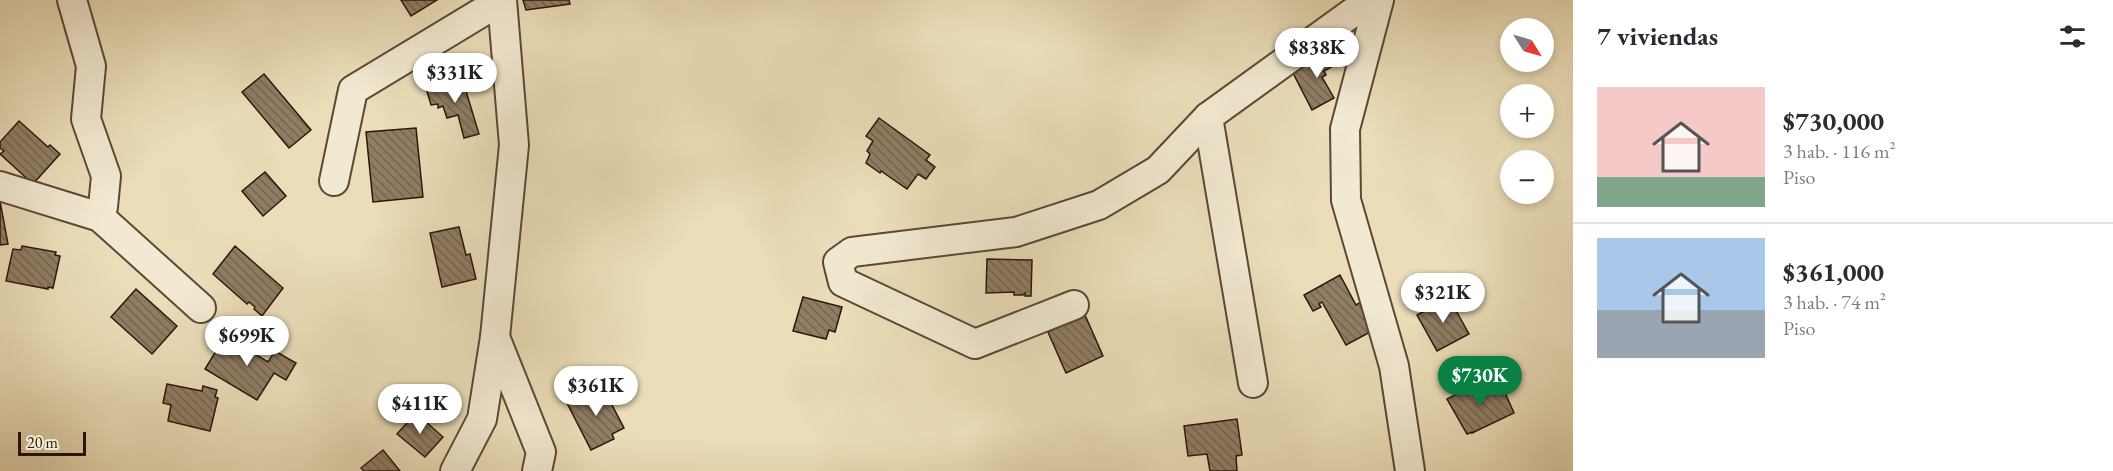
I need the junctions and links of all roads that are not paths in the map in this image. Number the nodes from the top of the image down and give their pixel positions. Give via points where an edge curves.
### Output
1 (72, 0) edge
2 (502, 0) edge
3 (1370, 0) edge
4 (1379, 0) edge
5 (1208, 117) junction
6 (334, 181) dead end
7 (0, 186) edge
8 (100, 217) junction
9 (1074, 305) dead end
10 (201, 308) dead end
11 (495, 337) junction
12 (1253, 383) dead end
13 (455, 471) edge
14 (537, 471) edge
15 (1410, 471) edge

1 - 8 street via 91,66 86,119 106,176
2 - 6 street via 353,90
2 - 11 street via 514,145
3 - 5 street
4 - 15 street via 1345,129 1346,200 1394,366
5 - 9 street via 1158,170 1099,205 1016,232 852,252 838,262 843,282 975,344
5 - 12 street
7 - 8 street
8 - 10 street
11 - 13 street via 482,419
11 - 14 street via 541,452

